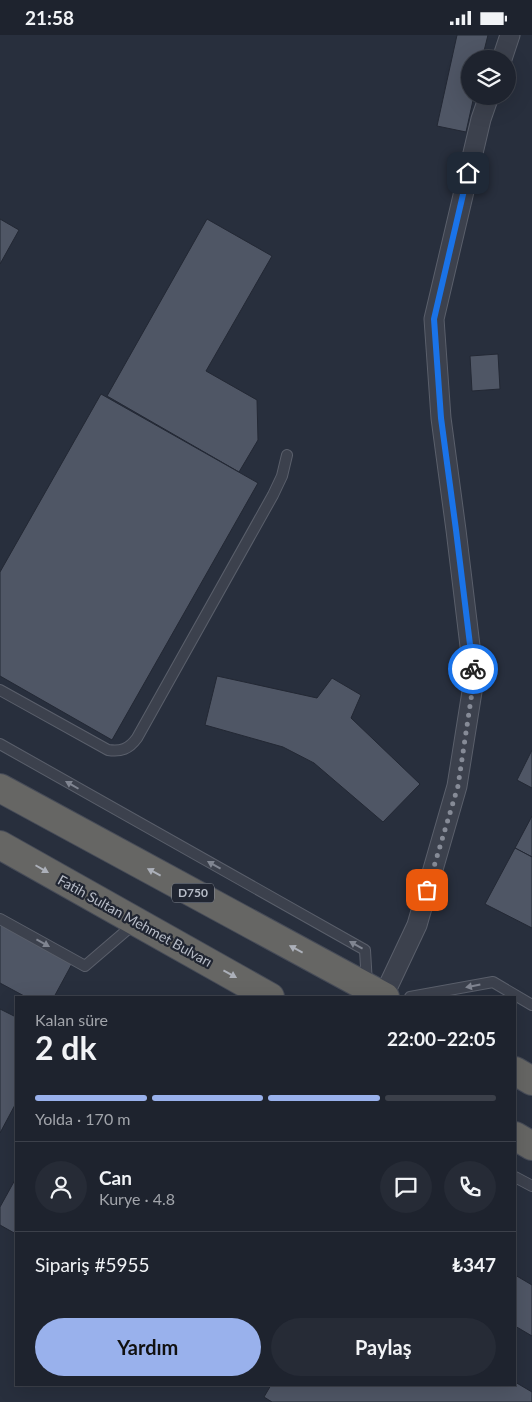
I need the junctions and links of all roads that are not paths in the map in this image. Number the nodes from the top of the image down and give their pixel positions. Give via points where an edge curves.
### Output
1 (510, 35) edge
2 (505, 50) edge
3 (486, 105) edge
4 (287, 455) dead end
5 (0, 689) edge
6 (0, 744) edge
7 (0, 788) edge
8 (0, 845) edge
9 (0, 919) edge
10 (137, 922) junction
11 (379, 994) edge
12 (268, 996) edge
13 (416, 996) edge
14 (532, 1005) edge
15 (516, 1072) edge
16 (532, 1081) edge
17 (516, 1137) edge
18 (532, 1146) edge
19 (516, 1178) edge
20 (532, 1186) edge

1 - 2 street
3 - 11 street via 434,319 441,418 474,679 458,786 417,925
4 - 5 lane via 273,495 137,738 128,747 108,750
11 -> 6 lane via 365,950
11 -> 7 highway, D750
8 -> 10 highway, Fatih Sultan Mehmet Bulvarı
9 -> 10 lane via 85,966
10 -> 12 highway, Fatih Sultan Mehmet Bulvarı
14 -> 13 lane via 493,982
15 - 16 highway
17 - 18 highway
19 - 20 lane

